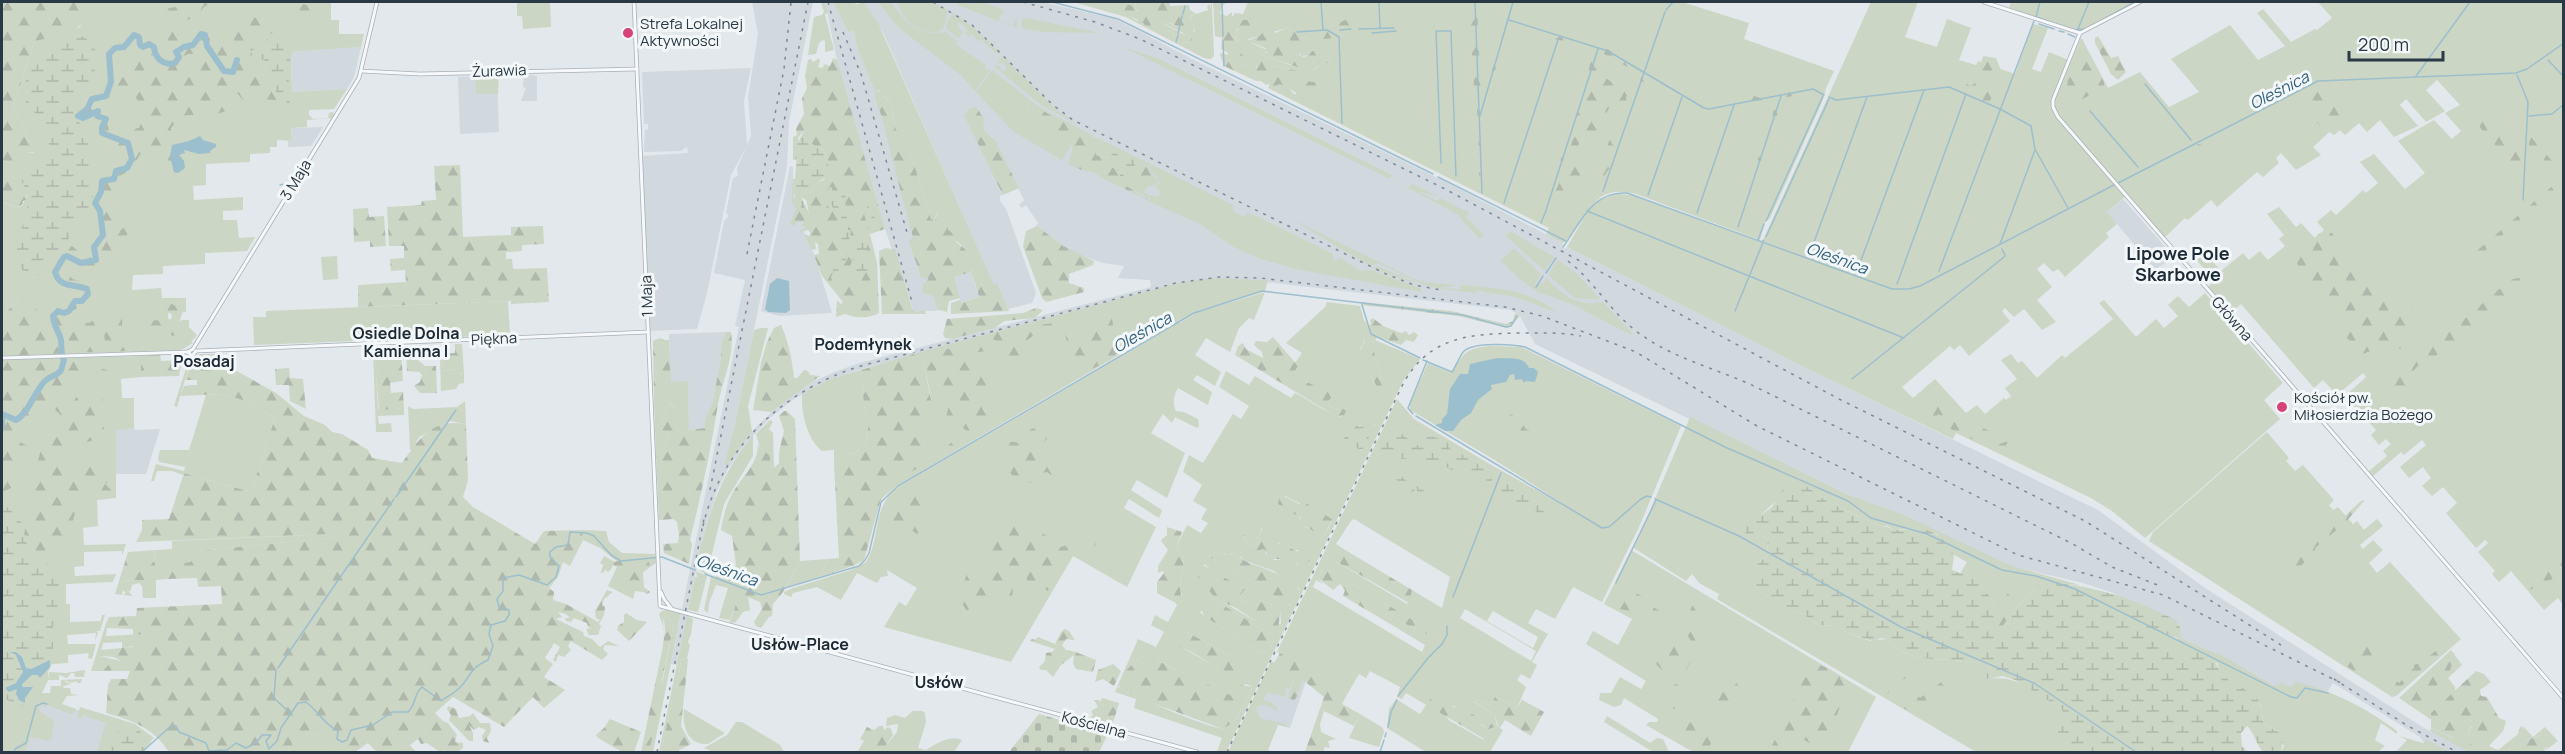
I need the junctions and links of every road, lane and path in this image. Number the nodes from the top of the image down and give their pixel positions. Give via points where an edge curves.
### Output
1 (377, 2) edge
2 (634, 2) edge
3 (1984, 2) edge
4 (2140, 2) edge
5 (2080, 33) junction
6 (637, 69) junction
7 (361, 71) junction
8 (648, 332) junction
9 (194, 350) junction
10 (188, 352) junction
11 (2, 358) edge
12 (662, 601) junction
13 (667, 606) junction
14 (2564, 699) edge
15 (1197, 753) edge

1 - 7 street, 3 Maja
2 - 6 street, 1 Maja
3 - 5 street
4 - 5 street
5 - 14 street, Główna via 2056,92 2053,107 2058,117
6 - 7 street, Żurawia via 420,74
6 - 8 street, 1 Maja
7 - 9 street, 3 Maja
8 - 9 street, Piękna
8 - 12 street, 1 Maja
9 - 10 street
9 - 10 street, Piękna via 192,356
10 - 11 street
12 - 13 street
12 - 13 street via 660,606
13 - 15 street, Kościelna

